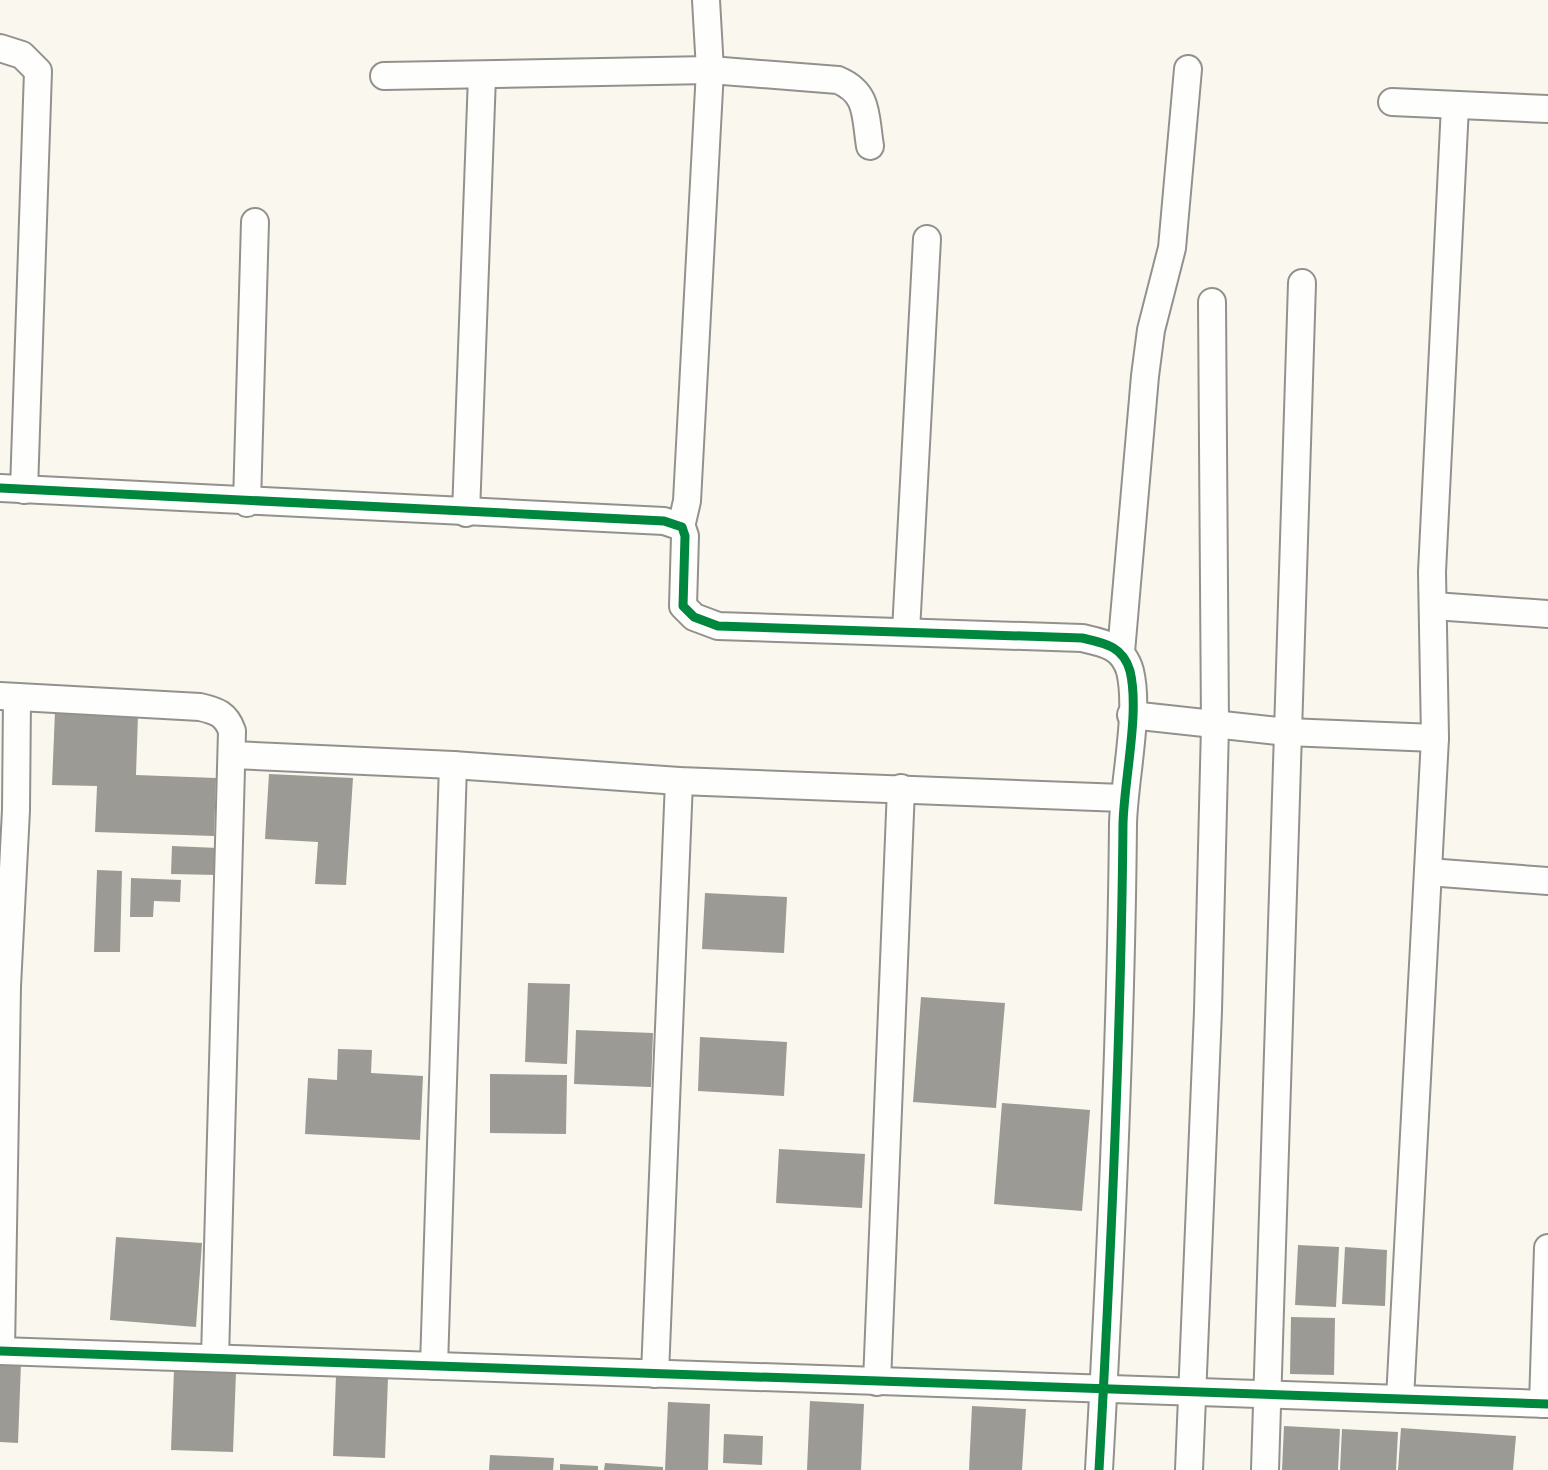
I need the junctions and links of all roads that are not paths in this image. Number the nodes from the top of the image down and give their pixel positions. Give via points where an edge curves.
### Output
1 (706, 0) edge
2 (0, 48) edge
3 (1188, 69) dead end
4 (710, 70) junction
5 (384, 76) dead end
6 (482, 76) junction
7 (1392, 102) dead end
8 (1455, 106) junction
9 (1548, 109) edge
10 (870, 146) dead end
11 (255, 222) dead end
12 (927, 239) dead end
13 (1302, 283) dead end
14 (1212, 302) dead end
15 (12, 489) edge
16 (247, 503) junction
17 (466, 513) junction
18 (681, 527) junction
19 (1434, 606) junction
20 (1548, 614) edge
21 (906, 631) junction
22 (1121, 652) junction
23 (8, 697) edge
24 (1131, 715) junction
25 (1215, 726) junction
26 (1287, 732) junction
27 (1435, 738) junction
28 (232, 755) junction
29 (453, 765) junction
30 (679, 781) junction
31 (901, 788) junction
32 (1124, 798) junction
33 (1428, 872) junction
34 (1548, 881) edge
35 (4, 985) edge
36 (1548, 1248) edge
37 (1, 1351) edge
38 (215, 1358) junction
39 (433, 1366) junction
40 (655, 1374) junction
41 (877, 1382) junction
42 (1103, 1390) junction
43 (1192, 1392) junction
44 (1269, 1395) junction
45 (1400, 1399) junction
46 (1546, 1404) edge
47 (1099, 1470) edge
48 (1189, 1470) edge
49 (1265, 1470) edge

1 - 4 street
2 - 15 street via 22,55 38,71
3 - 22 street via 1172,248 1151,330 1145,376
4 - 6 street
4 - 10 street via 838,80 854,87 863,104
4 - 18 street via 687,501
5 - 6 street
6 - 17 street
7 - 8 street
8 - 9 street
8 - 19 street
11 - 16 street
12 - 21 street
13 - 26 street
14 - 25 street
15 - 16 street
16 - 17 street
17 - 18 street via 664,521
18 - 21 street via 685,537 683,606 694,617 718,626
19 - 20 street
19 - 27 street
21 - 22 street via 1082,638
22 - 24 street via 1129,669
23 - 28 street via 218,711 232,731
23 - 35 street via 16,810
24 - 25 street
24 - 32 street
25 - 26 street
25 - 43 street
26 - 27 street
26 - 44 street
27 - 33 street
28 - 29 street
28 - 38 street
29 - 30 street
29 - 39 street
30 - 31 street
30 - 40 street
31 - 32 street
31 - 41 street
32 - 42 street via 1122,997
33 - 34 street
33 - 45 street
35 - 37 street
36 - 46 street
37 - 38 street
38 - 39 street
39 - 40 street
40 - 41 street
41 - 42 street
42 - 43 street
42 - 47 street
43 - 44 street
43 - 48 street
44 - 45 street
44 - 49 street
45 - 46 street

